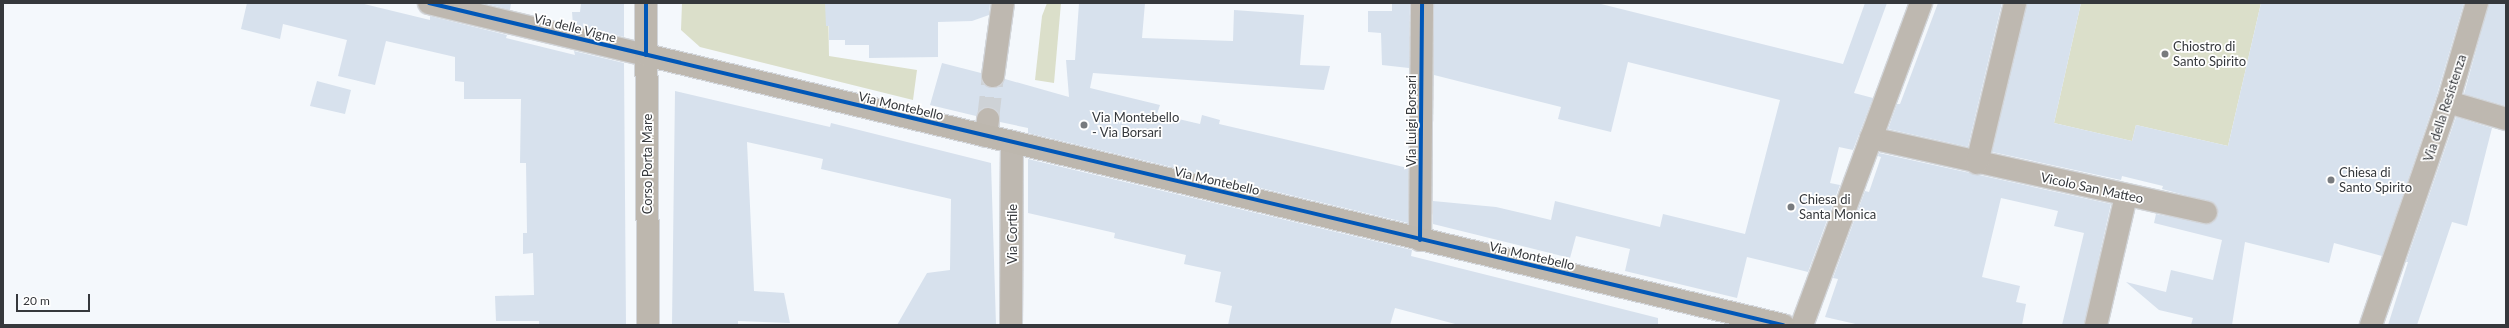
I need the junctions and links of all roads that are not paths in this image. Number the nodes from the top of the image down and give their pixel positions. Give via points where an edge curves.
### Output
1 (428, 3) edge
2 (646, 3) edge
3 (1003, 3) edge
4 (1422, 3) edge
5 (1921, 3) edge
6 (2015, 3) edge
7 (2477, 3) edge
8 (646, 55) junction
9 (993, 76) tunnel mouth
10 (2448, 102) junction
11 (2506, 120) edge
12 (1871, 138) junction
13 (1012, 142) junction
14 (1978, 163) junction
15 (2126, 196) junction
16 (2206, 212) dead end
17 (1420, 240) junction
18 (648, 325) edge
19 (1012, 325) edge
20 (1783, 325) edge
21 (1802, 325) edge
22 (2096, 325) edge
23 (2371, 325) edge

1 - 8 street, Via delle Vigne
2 - 8 street, Corso Porta Mare
3 - 9 street
4 - 17 street, Via Luigi Borsari
5 - 12 street
6 - 14 street
7 - 10 street, Via della Resistenza
8 - 13 street, Via Montebello via 987,127
8 - 18 street, Corso Porta Mare
10 - 11 street
10 - 23 street, Via della Resistenza
12 - 14 street, Vicolo San Matteo
12 - 21 street
13 - 17 street, Via Montebello
13 - 19 street, Via Cortile
14 - 15 street, Vicolo San Matteo
15 - 16 street, Vicolo San Matteo
15 - 22 street
17 - 20 street, Via Montebello

